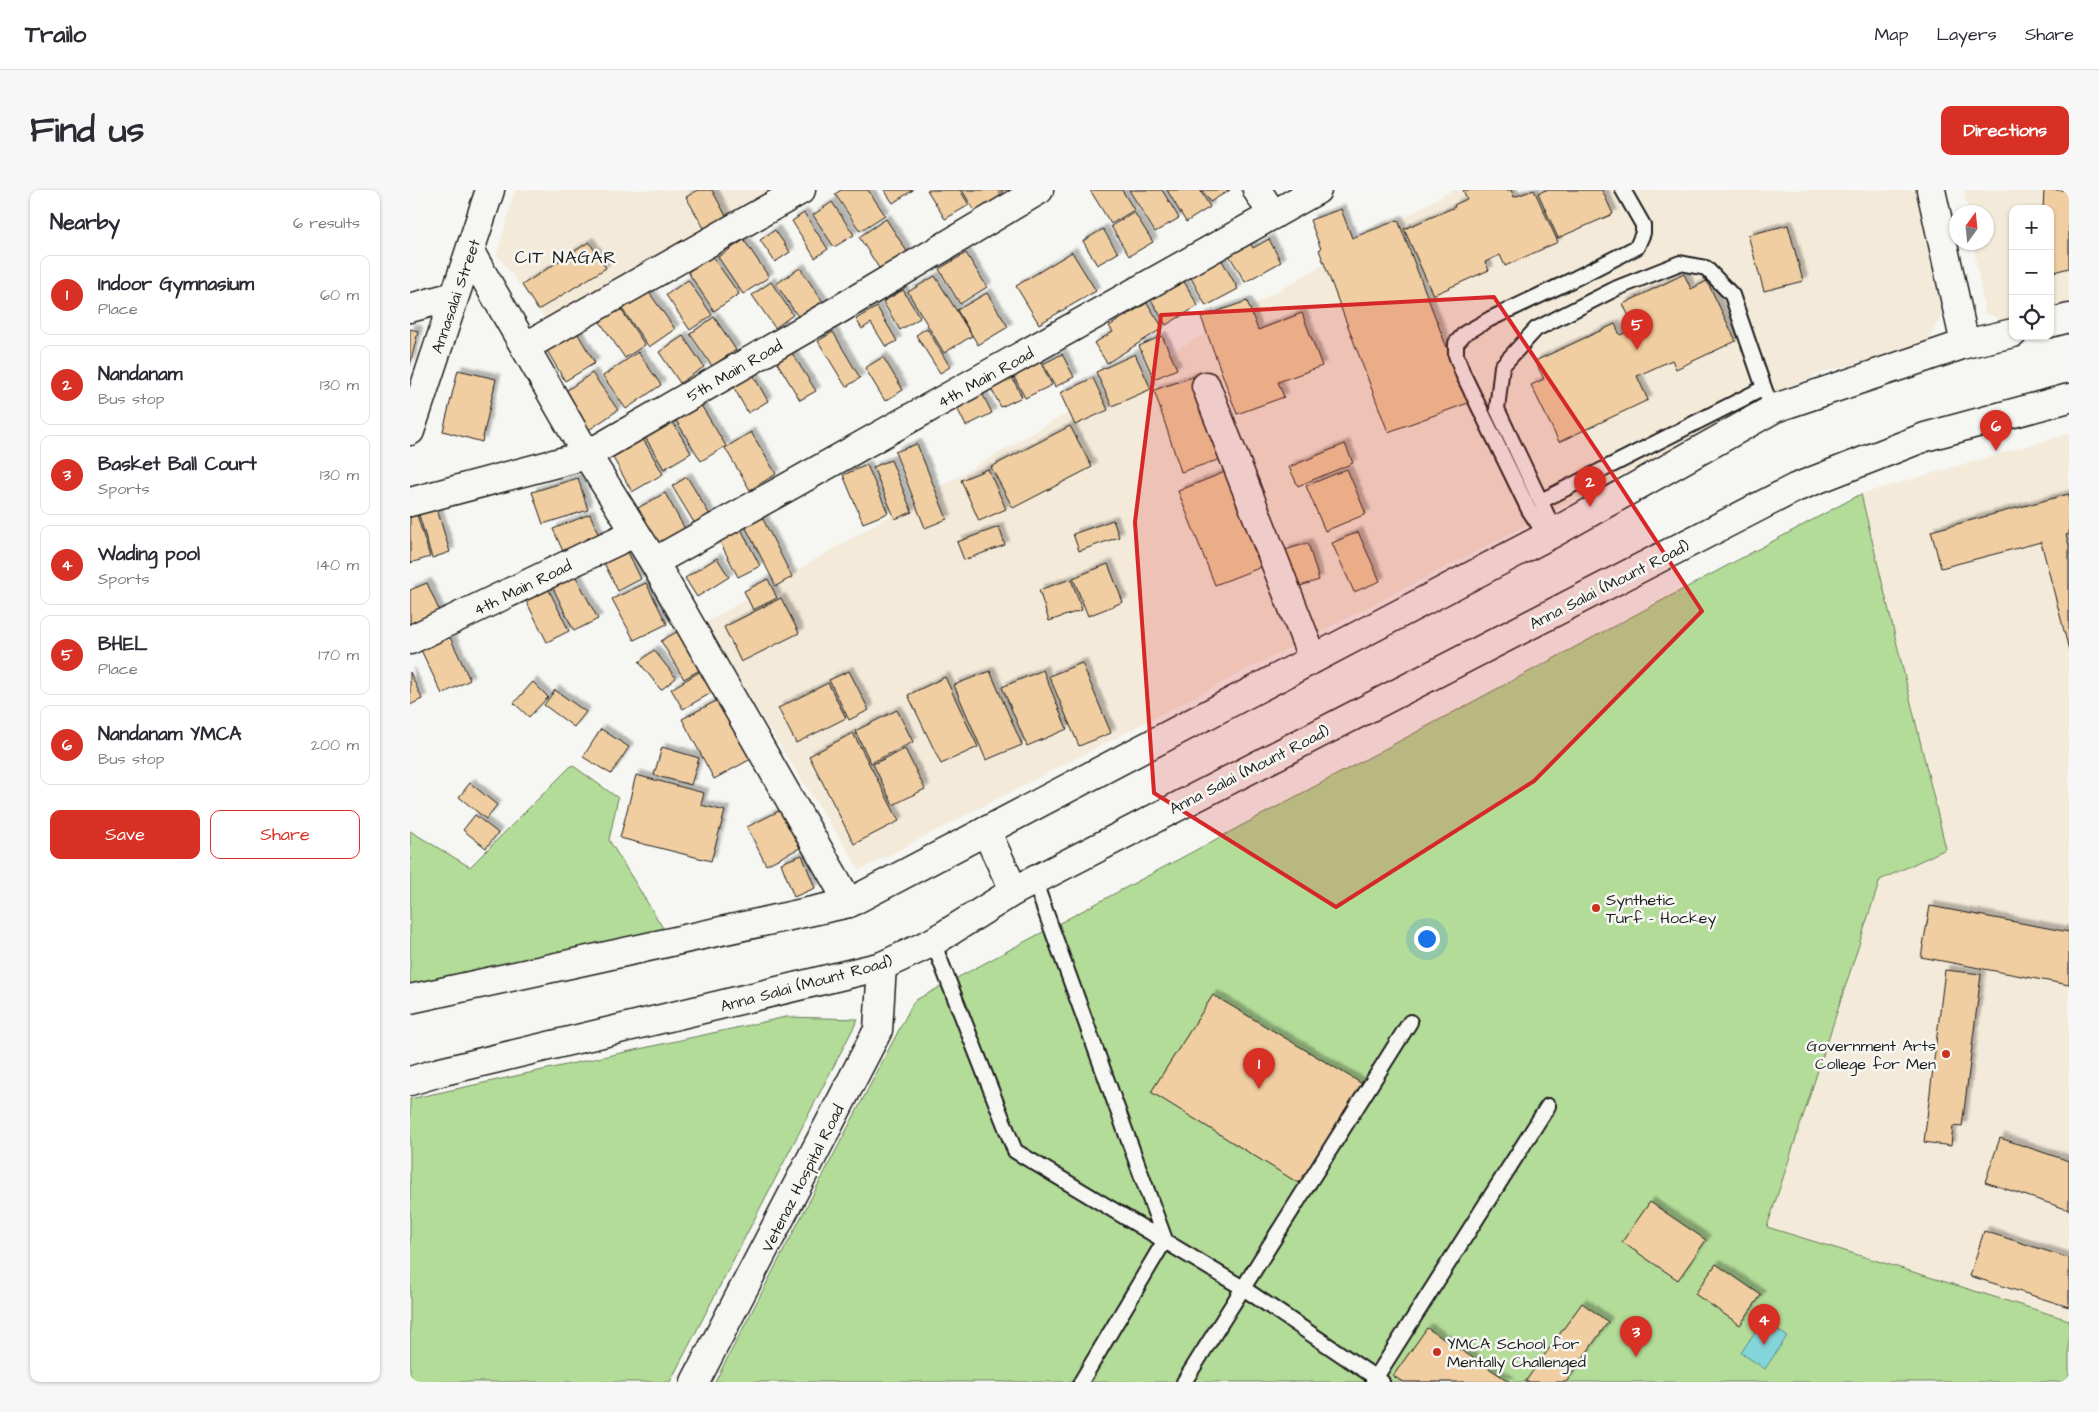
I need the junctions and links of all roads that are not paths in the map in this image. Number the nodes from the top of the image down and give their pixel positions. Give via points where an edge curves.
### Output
1 (490, 190) edge
2 (801, 190) edge
3 (1039, 190) edge
4 (1257, 190) edge
5 (1317, 190) edge
6 (1623, 190) edge
7 (1931, 190) edge
8 (1273, 215) junction
9 (470, 252) junction
10 (454, 296) junction
11 (410, 308) edge
12 (2069, 318) edge
13 (2054, 322) edge
14 (2009, 334) edge
15 (1965, 344) junction
16 (525, 347) junction
17 (1206, 386) dead end
18 (1769, 398) junction
19 (2069, 398) edge
20 (410, 431) edge
21 (587, 455) junction
22 (1541, 501) junction
23 (410, 502) edge
24 (634, 533) junction
25 (1551, 534) junction
26 (654, 562) junction
27 (410, 640) edge
28 (1313, 658) junction
29 (986, 831) junction
30 (1024, 886) junction
31 (850, 903) junction
32 (933, 942) junction
33 (882, 966) junction
34 (410, 999) edge
35 (1410, 1022) dead end
36 (410, 1081) edge
37 (1548, 1106) dead end
38 (1165, 1240) junction
39 (1243, 1288) junction
40 (1377, 1381) edge
41 (696, 1382) edge
42 (1082, 1382) edge
43 (1184, 1382) edge

1 - 9 street, Annasalai Street
2 - 16 street
3 - 21 street, 5th Main Road
4 - 8 street
5 - 8 street, 4th Main Road
6 - 25 lane via 1643,225 1637,247 1490,319 1465,333 1456,343 1456,355 1463,374 1529,510
7 - 15 street
8 - 26 street, 4th Main Road
9 - 10 street, Annasalai Street
9 - 16 street
10 - 11 street
10 - 20 street, Annasalai Street
12 - 13 street
14 - 15 street
15 - 18 street
16 - 21 street
17 - 28 street
18 - 22 lane
18 - 22 lane via 1732,295 1706,268 1680,263 1617,288 1536,329 1502,366 1497,409
18 - 25 street
19 - 30 street, Anna Salai (Mount Road) via 1925,436 1794,488
21 - 23 street, 5th Main Road
21 - 24 street
22 - 25 lane
24 - 26 street
24 - 27 street, 4th Main Road
25 - 28 street
26 - 31 street
28 - 29 street
29 - 30 street
29 - 31 street
30 - 32 street, Anna Salai (Mount Road)
30 - 38 lane
31 - 34 street
32 - 33 street, Anna Salai (Mount Road)
32 - 38 lane via 1015,1151
33 - 36 street, Anna Salai (Mount Road)
33 - 41 street, Vetenaz Hospital Road via 878,1030
35 - 39 lane
37 - 40 lane
38 - 39 lane
38 - 42 lane
39 - 40 lane
39 - 43 lane

